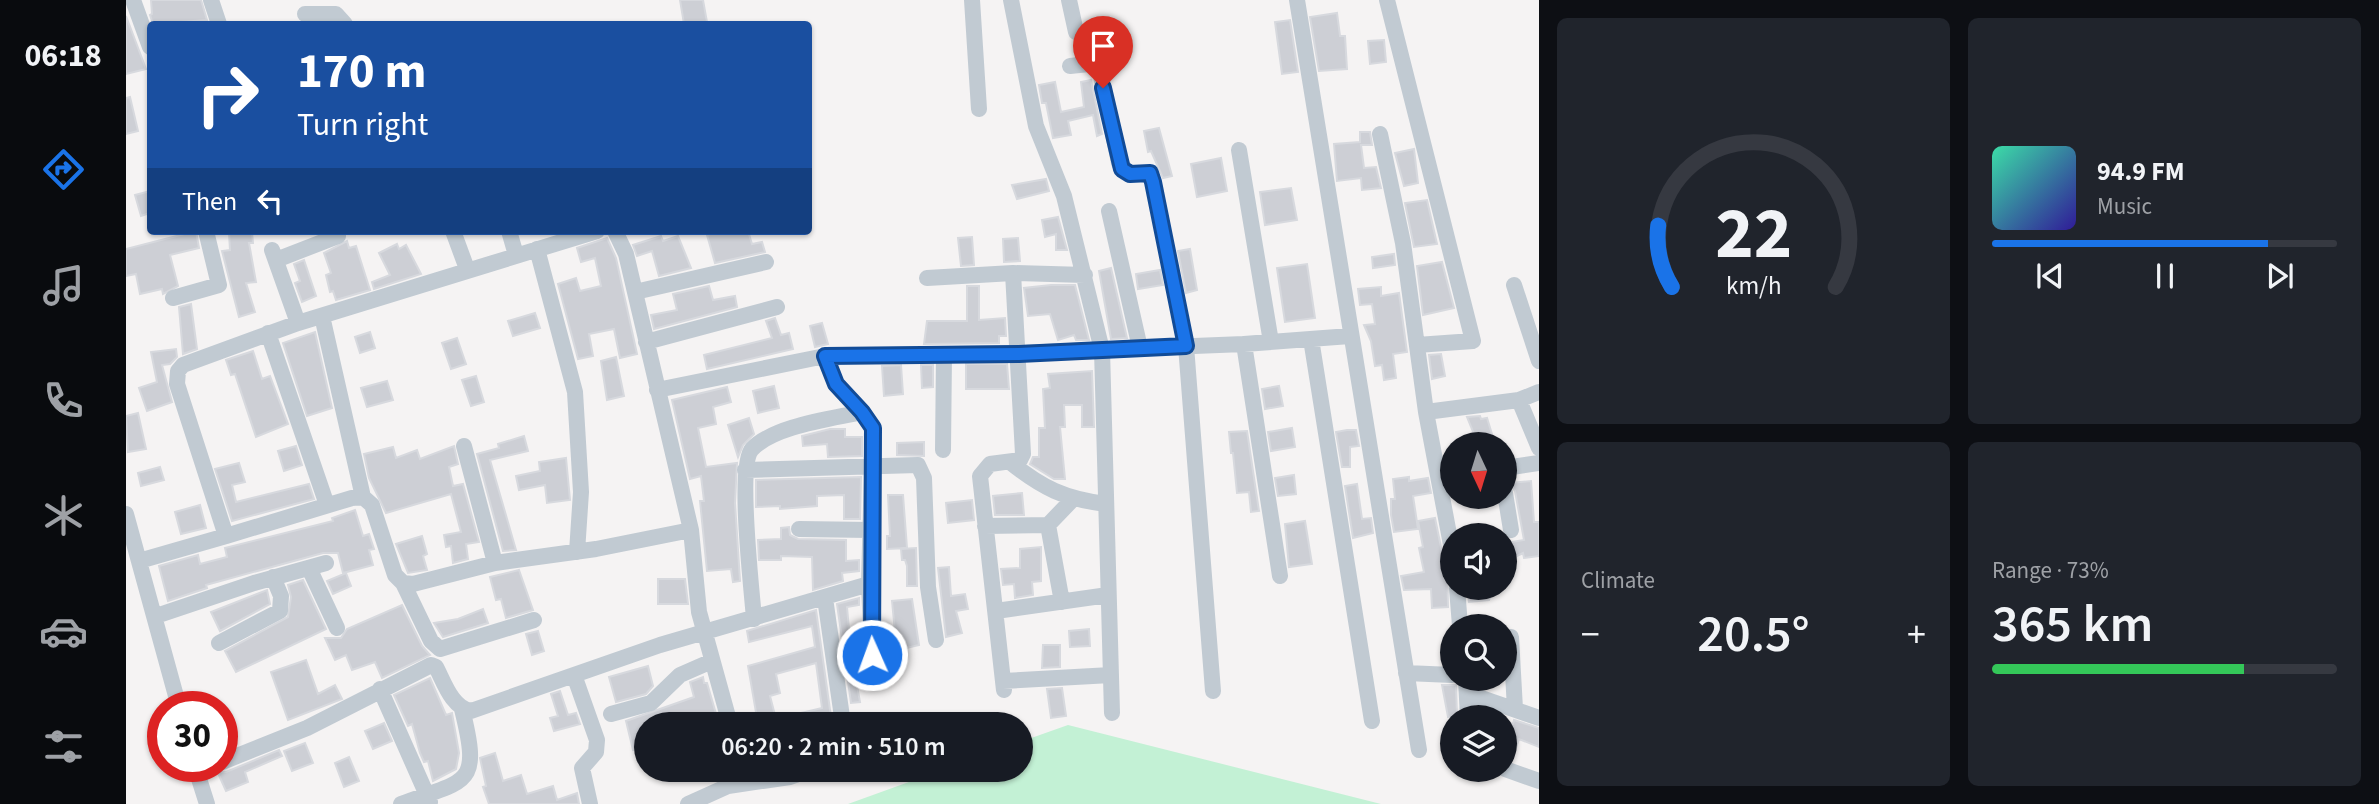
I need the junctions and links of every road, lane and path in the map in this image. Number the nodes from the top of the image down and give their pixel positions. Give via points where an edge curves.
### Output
1 (133, 0) edge
2 (211, 0) edge
3 (972, 0) edge
4 (1011, 0) edge
5 (1069, 0) edge
6 (1297, 0) edge
7 (1387, 0) edge
8 (305, 13) edge
9 (218, 21) edge
10 (342, 21) edge
11 (147, 39) edge
12 (1098, 62) junction
13 (1070, 66) dead end
14 (979, 109) dead end
15 (1380, 134) dead end
16 (1239, 150) dead end
17 (1109, 211) dead end
18 (207, 235) edge
19 (454, 235) edge
20 (510, 235) edge
21 (584, 235) edge
22 (617, 235) edge
23 (338, 236) dead end
24 (537, 249) junction
25 (516, 255) junction
26 (766, 262) dead end
27 (467, 269) junction
28 (1013, 273) junction
29 (1085, 275) junction
30 (928, 278) dead end
31 (1514, 285) dead end
32 (635, 292) junction
33 (173, 298) dead end
34 (777, 307) dead end
35 (322, 316) junction
36 (298, 323) junction
37 (268, 333) junction
38 (1350, 336) junction
39 (1311, 339) junction
40 (646, 342) junction
41 (1271, 342) junction
42 (1244, 344) junction
43 (1417, 345) junction
44 (1186, 346) junction
45 (1140, 348) junction
46 (1102, 350) junction
47 (944, 354) junction
48 (1019, 354) junction
49 (825, 356) junction
50 (1539, 361) edge
51 (657, 390) junction
52 (1539, 392) edge
53 (1519, 400) junction
54 (862, 412) junction
55 (1426, 412) junction
56 (464, 446) dead end
57 (1539, 448) edge
58 (943, 450) dead end
59 (1440, 458) edge
60 (1010, 462) junction
61 (1539, 463) edge
62 (873, 466) junction
63 (1517, 466) edge
64 (745, 470) junction
65 (363, 497) junction
66 (1072, 500) junction
67 (327, 505) junction
68 (1106, 505) junction
69 (126, 514) edge
70 (1048, 525) junction
71 (985, 526) junction
72 (799, 529) dead end
73 (691, 530) junction
74 (870, 530) junction
75 (226, 536) junction
76 (578, 552) junction
77 (139, 561) junction
78 (326, 563) dead end
79 (495, 563) junction
80 (309, 568) junction
81 (1280, 576) dead end
82 (273, 577) junction
83 (403, 583) junction
84 (869, 584) junction
85 (1108, 595) junction
86 (825, 598) junction
87 (1062, 601) junction
88 (996, 611) junction
89 (156, 616) junction
90 (754, 619) junction
91 (534, 620) dead end
92 (337, 628) dead end
93 (704, 634) junction
94 (936, 640) dead end
95 (219, 643) dead end
96 (872, 655) dead end
97 (712, 661) junction
98 (1406, 673) junction
99 (1111, 674) junction
100 (1440, 674) edge
101 (574, 675) junction
102 (380, 689) junction
103 (176, 691) edge
104 (1213, 691) dead end
105 (1477, 691) edge
106 (1506, 705) edge
107 (462, 709) junction
108 (1517, 710) edge
109 (727, 712) edge
110 (841, 712) edge
111 (611, 713) dead end
112 (1112, 713) dead end
113 (1539, 718) edge
114 (1372, 721) dead end
115 (1419, 750) dead end
116 (238, 755) edge
117 (1517, 773) edge
118 (1539, 781) edge
119 (203, 782) edge
120 (731, 782) edge
121 (428, 799) edge
122 (207, 804) edge
123 (401, 804) edge
124 (590, 804) edge
125 (688, 804) edge

1 - 11 street
2 - 9 street
3 - 14 street
4 - 29 street via 1036,126 1064,196
5 - 12 street
6 - 38 street
7 - 43 street via 1473,341
8 - 10 street via 336,14
12 - 13 street
12 - 44 street via 1119,163 1130,174 1150,173 1153,182
15 - 43 street via 1403,243
16 - 41 street
17 - 45 street
18 - 33 street via 219,285
19 - 27 street
20 - 25 street
21 - 24 street
22 - 32 street
23 - 36 street via 274,255
24 - 25 street
24 - 76 street via 575,392
25 - 27 street
26 - 32 street
27 - 35 street
28 - 29 street
28 - 30 street
28 - 48 street
29 - 46 street
31 - 50 street
32 - 40 street
34 - 40 street
35 - 36 street
35 - 65 street
36 - 37 street
37 - 67 street
37 - 75 street via 194,359 178,371 177,384
38 - 39 street
38 - 98 street
39 - 41 street
39 - 114 street
40 - 51 street
41 - 42 street
42 - 44 street
42 - 81 street
43 - 55 street
44 - 45 street
44 - 104 street
45 - 46 street
46 - 48 street
46 - 68 street
47 - 48 street
47 - 49 street
47 - 58 street
48 - 60 street via 1024,454
49 - 51 street
49 - 54 street via 836,384
51 - 73 street
52 - 53 street
53 - 55 street
53 - 57 street
54 - 62 street via 873,428
54 - 64 street via 776,435 754,446 746,456
55 - 59 street
56 - 79 street
60 - 66 street via 1034,482
60 - 71 street via 990,464 980,476
61 - 63 street
62 - 64 street
62 - 74 street
62 - 94 street via 910,464 922,469 928,587
64 - 90 street
65 - 67 street
65 - 83 street via 372,505 395,575
66 - 68 street
66 - 70 street
67 - 75 street
68 - 85 street
69 - 77 street
70 - 71 street
70 - 87 street
71 - 88 street
72 - 74 street
73 - 76 street
73 - 93 street
74 - 84 street
75 - 77 street
76 - 79 street
77 - 89 street
78 - 80 street
79 - 83 street
80 - 82 street
80 - 92 street
82 - 89 street
82 - 95 street via 281,596 280,611
83 - 91 street via 431,641 440,649
84 - 86 street
84 - 96 street
85 - 87 street
85 - 99 street
86 - 90 street
86 - 110 street
87 - 88 street
88 - 99 street via 1004,686
89 - 103 street
90 - 93 street
93 - 97 street
93 - 101 street
97 - 109 street
97 - 111 street via 680,675 651,703
98 - 100 street
98 - 115 street
99 - 112 street
101 - 107 street via 471,711
101 - 124 street via 597,740 596,752 582,768
102 - 107 street via 431,665
102 - 116 street
102 - 121 street
105 - 106 street
107 - 121 street via 471,767 456,783
108 - 113 street
117 - 118 street
119 - 122 street
120 - 125 street
121 - 123 street

